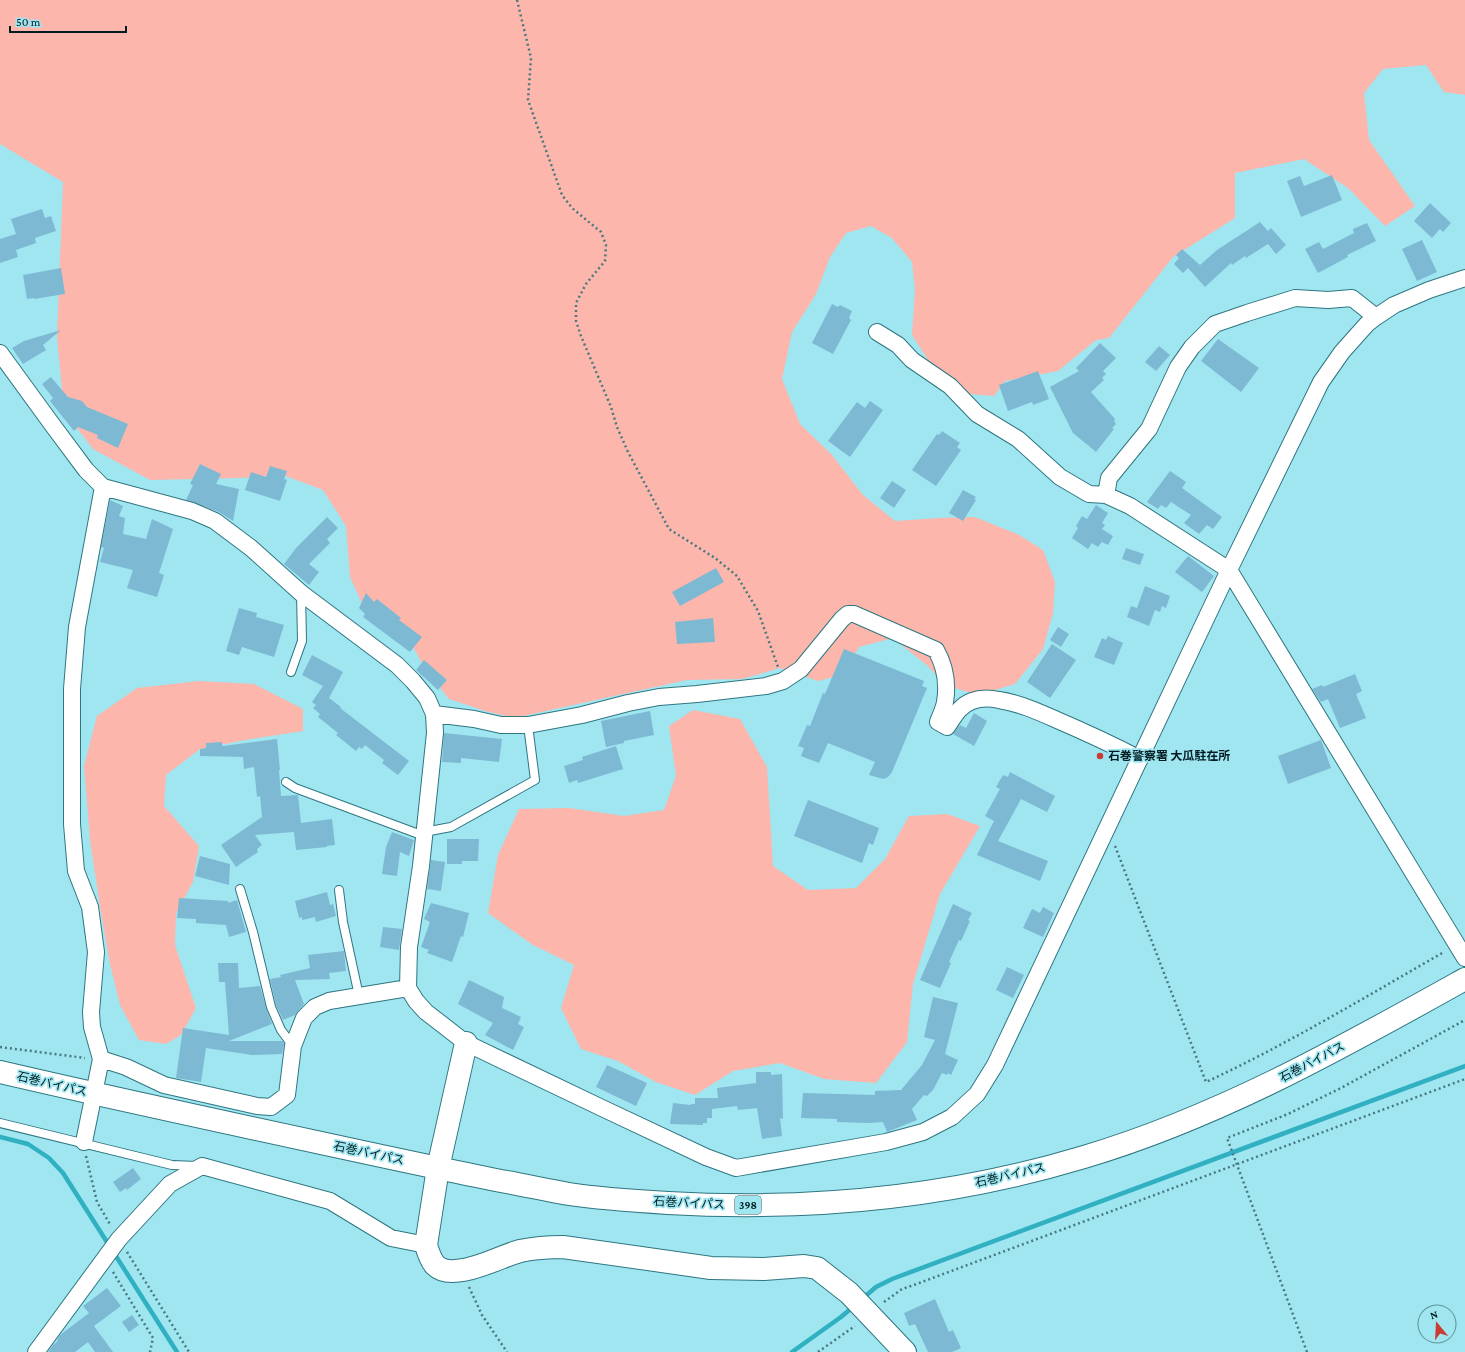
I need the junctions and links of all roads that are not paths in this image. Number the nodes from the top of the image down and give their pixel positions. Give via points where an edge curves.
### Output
1 (1465, 278) edge
2 (1376, 317) junction
3 (877, 332) dead end
4 (0, 353) edge
5 (103, 487) junction
6 (1106, 495) junction
7 (1229, 570) junction
8 (301, 593) junction
9 (291, 672) dead end
10 (434, 714) junction
11 (528, 725) junction
12 (1140, 759) junction
13 (286, 782) dead end
14 (424, 834) junction
15 (240, 889) dead end
16 (339, 890) dead end
17 (1461, 951) edge
18 (1465, 979) edge
19 (408, 988) junction
20 (359, 996) junction
21 (466, 1043) junction
22 (293, 1046) junction
23 (101, 1059) junction
24 (0, 1072) edge
25 (94, 1094) junction
26 (0, 1123) edge
27 (84, 1142) junction
28 (202, 1166) junction
29 (438, 1168) junction
30 (426, 1245) junction
31 (36, 1352) edge
32 (905, 1352) edge

1 - 2 street via 1394,305
2 - 6 street via 1352,298 1295,298 1215,324 1192,347 1178,366 1149,429 1109,478
2 - 7 street via 1342,352 1321,382
3 - 6 street via 898,345 912,360 950,386 977,414 1018,439 1060,477 1089,494
4 - 5 street via 86,470
5 - 8 street via 192,511 215,522 251,548
5 - 23 street via 77,627 72,689 72,832 76,871 90,907 96,952 91,1012 92,1027
6 - 7 street via 1130,506
7 - 12 street
7 - 17 street
8 - 9 lane via 302,641
8 - 10 street via 397,665 427,698
10 - 11 street via 501,725
10 - 14 street via 435,733
11 - 12 street via 659,697 748,689 783,681 801,668 842,619 848,614 854,614 936,650 945,672 946,690 938,722 947,727 963,706 972,701 999,700 1037,711 1109,742
11 - 14 lane via 535,780 451,827
12 - 21 street via 992,1071 977,1094 952,1117 922,1132 886,1142 736,1168
13 - 14 lane via 296,788
14 - 19 street via 409,947
15 - 22 lane via 271,1007 281,1030
16 - 20 lane via 343,922
18 - 29 main road, 石巻バイパス / 398 via 1276,1081 1157,1133 1084,1157 1013,1176 918,1194 839,1203 778,1206 711,1205 569,1194
19 - 20 street
19 - 21 street via 426,1012
20 - 22 street via 329,1001 315,1007 304,1018
21 - 29 main road
22 - 23 street via 287,1095 271,1107 164,1085 126,1067
23 - 25 street
24 - 25 main road, 石巻バイパス / 398
25 - 27 street
25 - 29 main road, 石巻バイパス / 398
26 - 27 lane
27 - 28 lane via 172,1165
28 - 30 street via 330,1201 391,1238
28 - 31 street via 170,1184 116,1242
29 - 30 main road
30 - 32 main road via 436,1265 442,1269 461,1271 519,1251 541,1247 563,1247 711,1268 817,1268 860,1306

